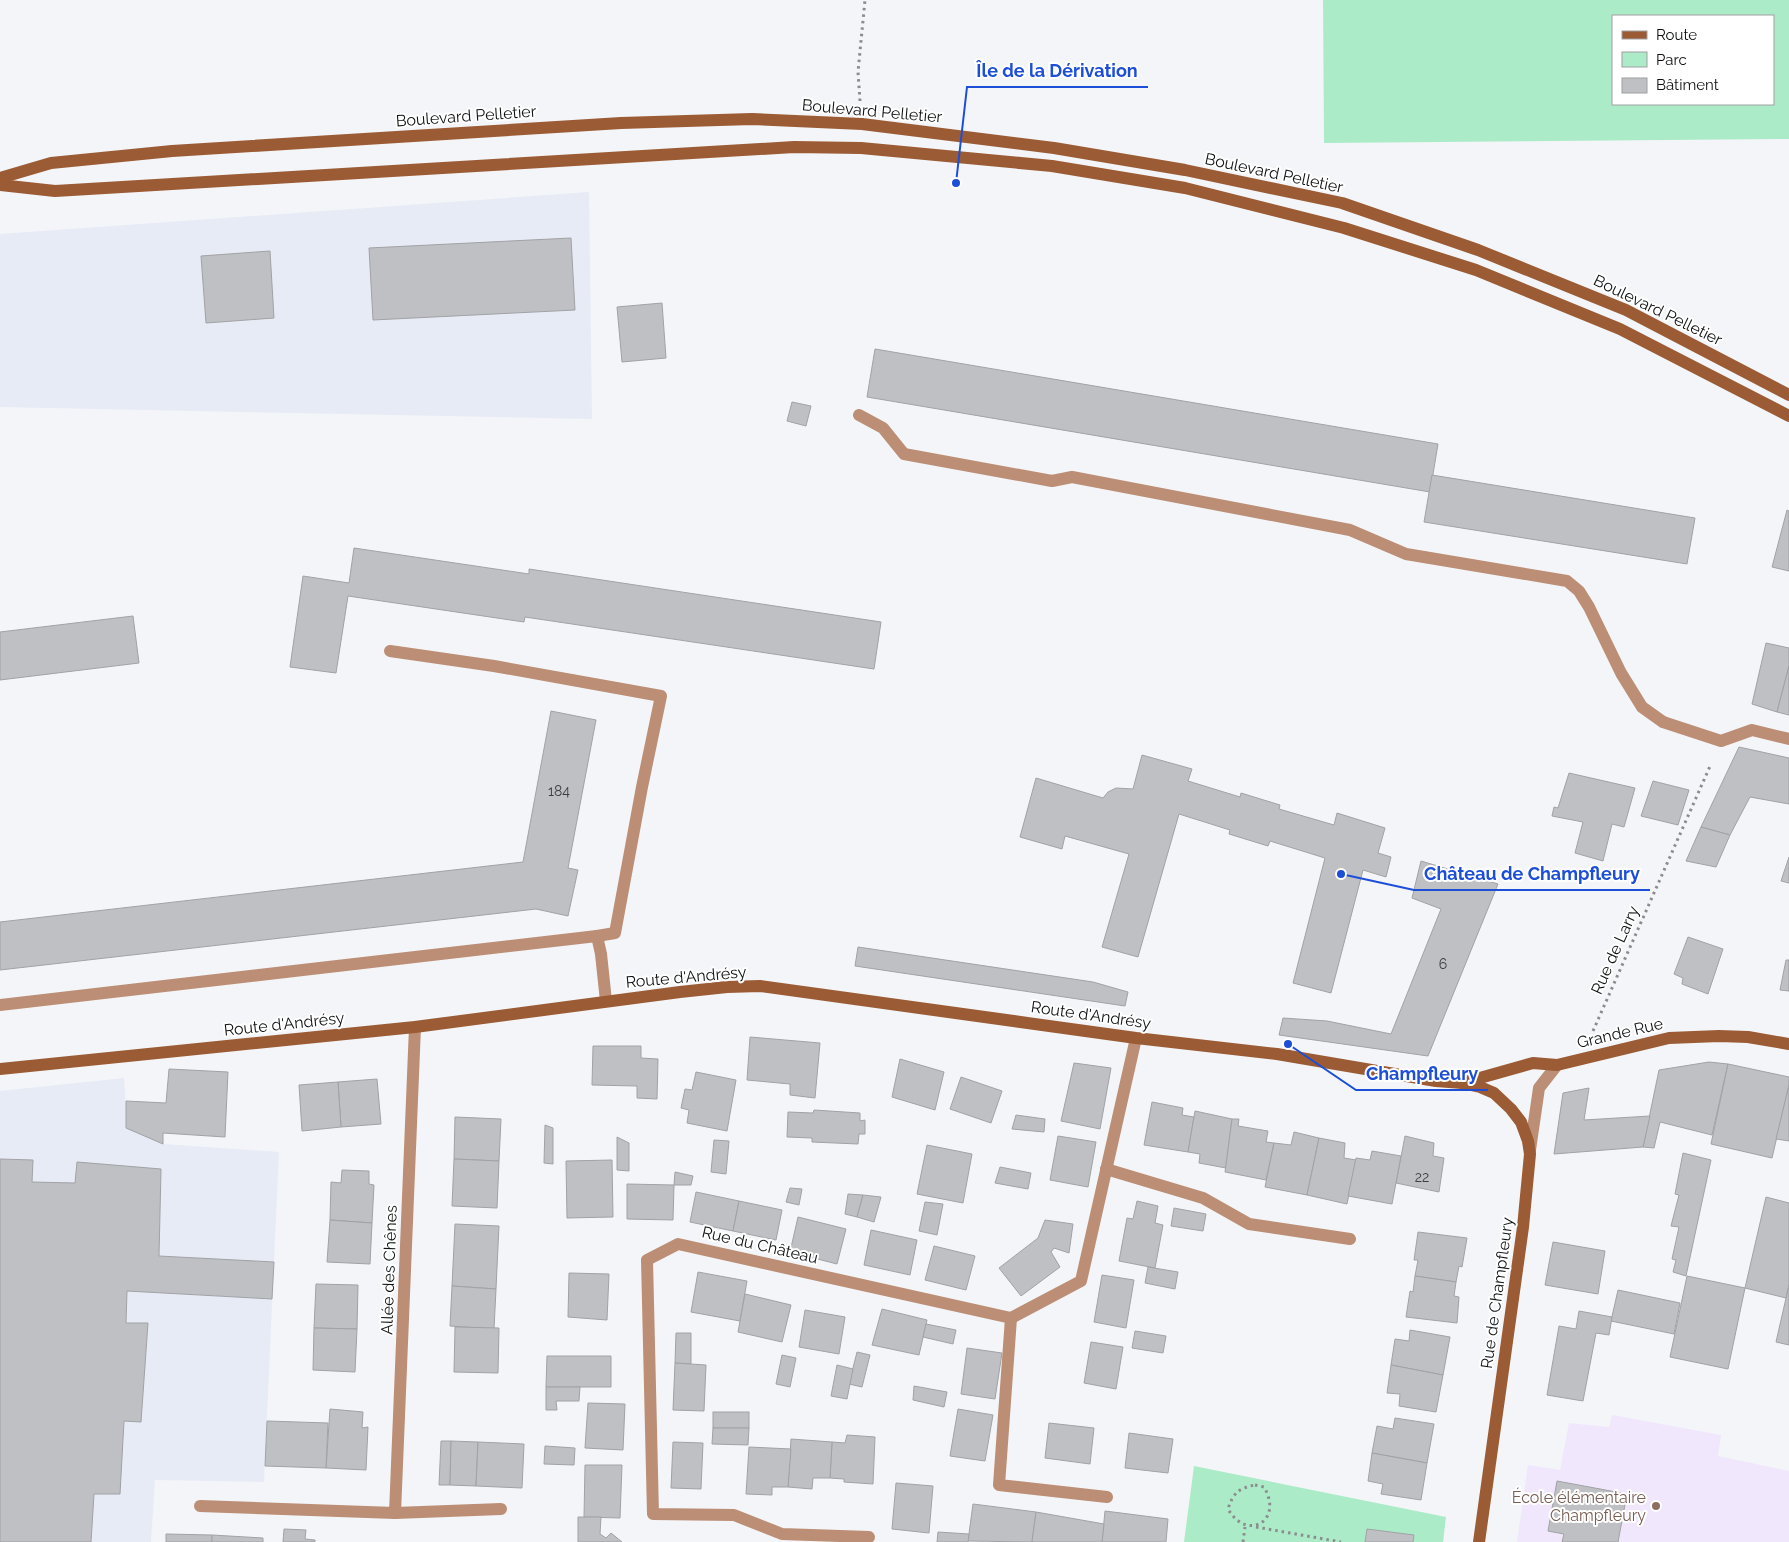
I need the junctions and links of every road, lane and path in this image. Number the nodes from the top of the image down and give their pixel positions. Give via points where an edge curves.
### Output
1 (865, 0) edge
2 (862, 124) junction
3 (0, 178) edge
4 (0, 185) edge
5 (1789, 395) edge
6 (859, 415) dead end
7 (1789, 416) edge
8 (390, 651) dead end
9 (1789, 739) edge
10 (1721, 741) junction
11 (597, 936) junction
12 (606, 1001) junction
13 (0, 1005) edge
14 (415, 1027) junction
15 (1136, 1038) junction
16 (1789, 1044) edge
17 (1581, 1059) junction
18 (1558, 1065) junction
19 (0, 1069) edge
20 (1462, 1083) junction
21 (1530, 1154) junction
22 (1106, 1168) junction
23 (1350, 1239) dead end
24 (1011, 1318) junction
25 (1106, 1497) dead end
26 (200, 1506) dead end
27 (501, 1509) dead end
28 (395, 1514) junction
29 (1256, 1527) junction
30 (1245, 1528) junction
31 (869, 1537) dead end
32 (1243, 1542) edge
33 (1341, 1542) edge
34 (1478, 1542) edge

1 - 2 path via 858,72
2 - 3 main road, Boulevard Pelletier via 752,119 621,123 182,150 51,163
2 - 5 main road, Boulevard Pelletier via 1054,148 1185,170 1342,204 1478,250 1626,310
4 - 7 main road, Boulevard Pelletier via 56,191 794,147 861,148 1052,166 1185,188 1344,228 1476,270 1620,329
6 - 10 street via 883,428 904,454 1052,482 1072,478 1350,530 1406,554 1568,581 1590,607 1621,673 1642,707 1663,722
8 - 11 street via 661,696 615,933
9 - 10 street via 1752,730
10 - 17 path, Rue de Larry
11 - 12 street
11 - 13 street
12 - 14 main road, Route d'Andrésy
12 - 15 main road, Route d'Andrésy via 760,986
14 - 19 main road, Route d'Andrésy
14 - 28 street, Allée des Chênes
15 - 20 main road, Route d'Andrésy via 1277,1054
15 - 22 street
16 - 17 main road, Grande Rue via 1748,1037 1683,1037
17 - 18 main road, Grande Rue
18 - 20 main road, Grande Rue via 1533,1063
18 - 21 street via 1539,1088
20 - 21 main road, Rue de Champfleury via 1494,1093 1511,1109 1521,1122
21 - 34 main road, Rue de Champfleury via 1524,1227
22 - 23 street via 1203,1198 1249,1224
22 - 24 street via 1081,1281
24 - 25 street via 999,1486
24 - 31 street, Rue du Château via 678,1244 647,1260 653,1514 734,1515 782,1534
26 - 28 street
27 - 28 street
29 - 30 path
29 - 30 path via 1266,1520 1271,1509 1270,1497 1264,1488 1255,1485 1236,1491 1228,1509 1234,1520
29 - 33 path
30 - 32 path

